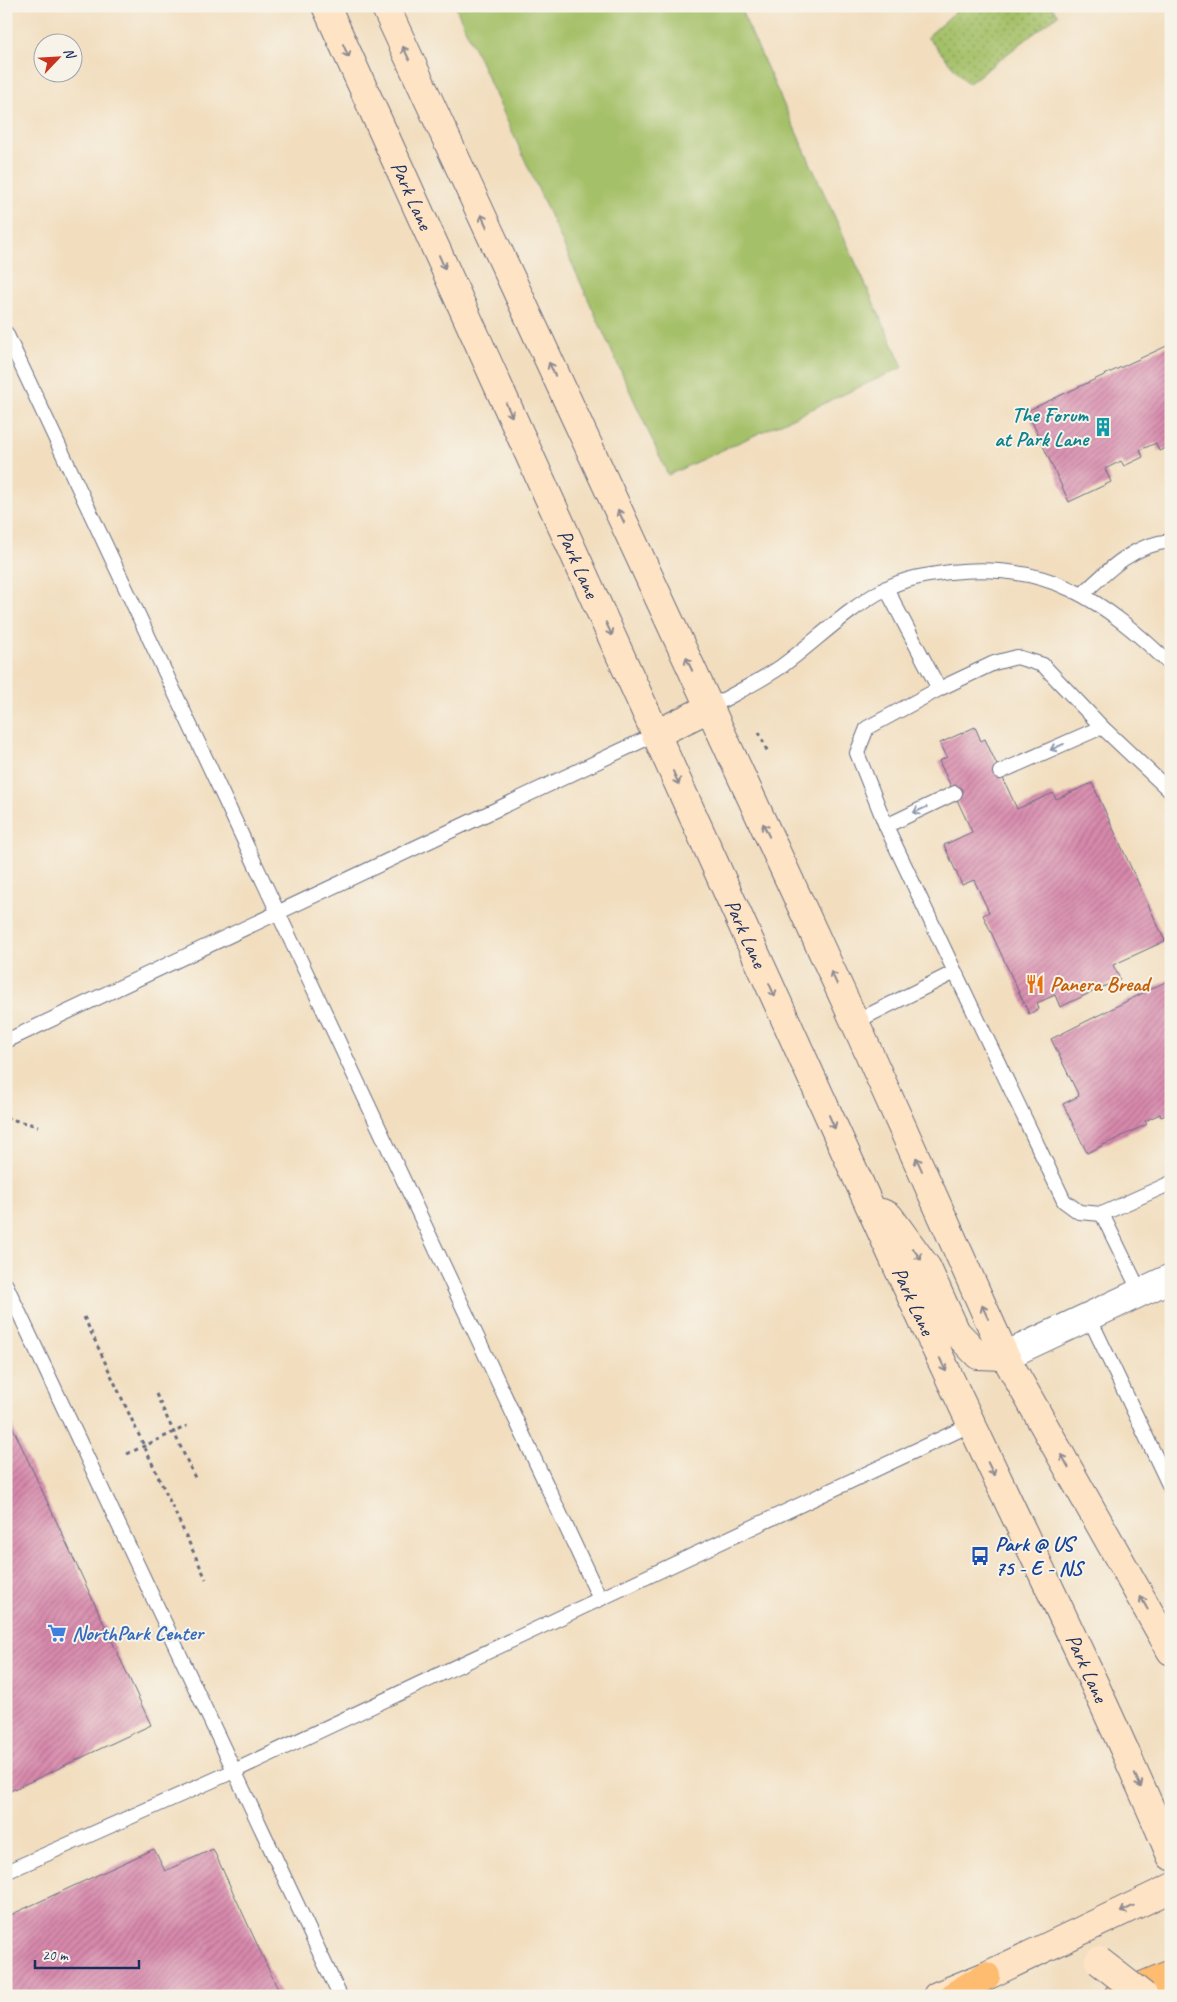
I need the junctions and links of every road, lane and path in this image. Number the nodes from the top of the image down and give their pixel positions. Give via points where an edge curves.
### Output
1 (326, 6) edge
2 (385, 6) edge
3 (6, 333) edge
4 (1171, 541) edge
5 (886, 588) junction
6 (1083, 594) junction
7 (1171, 665) edge
8 (939, 689) junction
9 (709, 708) junction
10 (1102, 727) junction
11 (656, 734) junction
12 (1000, 772) dead end
13 (1171, 792) edge
14 (955, 794) dead end
15 (886, 826) junction
16 (278, 913) junction
17 (954, 972) junction
18 (855, 1022) junction
19 (6, 1041) edge
20 (6, 1118) edge
21 (38, 1126) dead end
22 (1171, 1183) edge
23 (871, 1209) junction
24 (1102, 1214) junction
25 (1171, 1278) edge
26 (6, 1285) edge
27 (1140, 1292) junction
28 (84, 1317) dead end
29 (1089, 1317) junction
30 (1005, 1356) junction
31 (156, 1394) dead end
32 (970, 1425) junction
33 (187, 1426) dead end
34 (174, 1432) junction
35 (144, 1446) junction
36 (126, 1454) dead end
37 (196, 1480) dead end
38 (1171, 1489) edge
39 (206, 1579) dead end
40 (600, 1599) junction
41 (1171, 1651) edge
42 (234, 1771) junction
43 (1171, 1856) edge
44 (6, 1872) edge
45 (1171, 1888) edge
46 (1059, 1942) junction
47 (1171, 1974) edge
48 (986, 1976) junction
49 (340, 1996) edge
50 (937, 1996) edge
51 (954, 1996) edge
52 (1118, 1996) edge
53 (1144, 1996) edge

1 -> 11 main road, Park Lane
9 -> 2 main road
3 - 16 lane
4 - 6 lane via 1154,542 1116,562
5 - 6 lane via 922,575 967,570 1013,572 1052,580
5 - 8 lane
5 - 9 lane via 780,667
6 - 7 lane via 1130,626
8 - 10 lane via 994,663 1017,657 1043,666
8 - 15 lane via 867,728 857,753
9 - 11 main road
18 -> 9 main road
10 -> 12 lane
10 - 13 lane
11 - 16 lane
11 -> 23 main road, Park Lane
14 -> 15 lane
15 - 17 lane
16 - 19 lane
16 - 40 lane
17 - 18 lane
17 - 24 lane via 1064,1201 1079,1212
30 -> 18 main road
20 - 21 path
22 - 24 lane
23 -> 30 main road via 889,1216 927,1268 956,1332 978,1354
23 -> 32 main road, Park Lane
24 - 27 lane
25 - 27 street
26 - 42 lane
27 - 29 street
28 - 35 path
29 - 30 street
29 - 38 lane
41 -> 30 main road
31 - 34 path
32 - 40 lane
32 -> 43 main road, Park Lane via 1045,1579
33 - 34 path
34 - 35 path
34 - 37 path
35 - 36 path
35 - 39 path
40 - 42 lane
42 - 44 lane
42 - 49 lane
45 -> 46 main road
46 - 48 main road
46 - 53 main road, bridge via 1098,1961
47 - 52 highway
48 - 50 main road
48 - 51 highway

